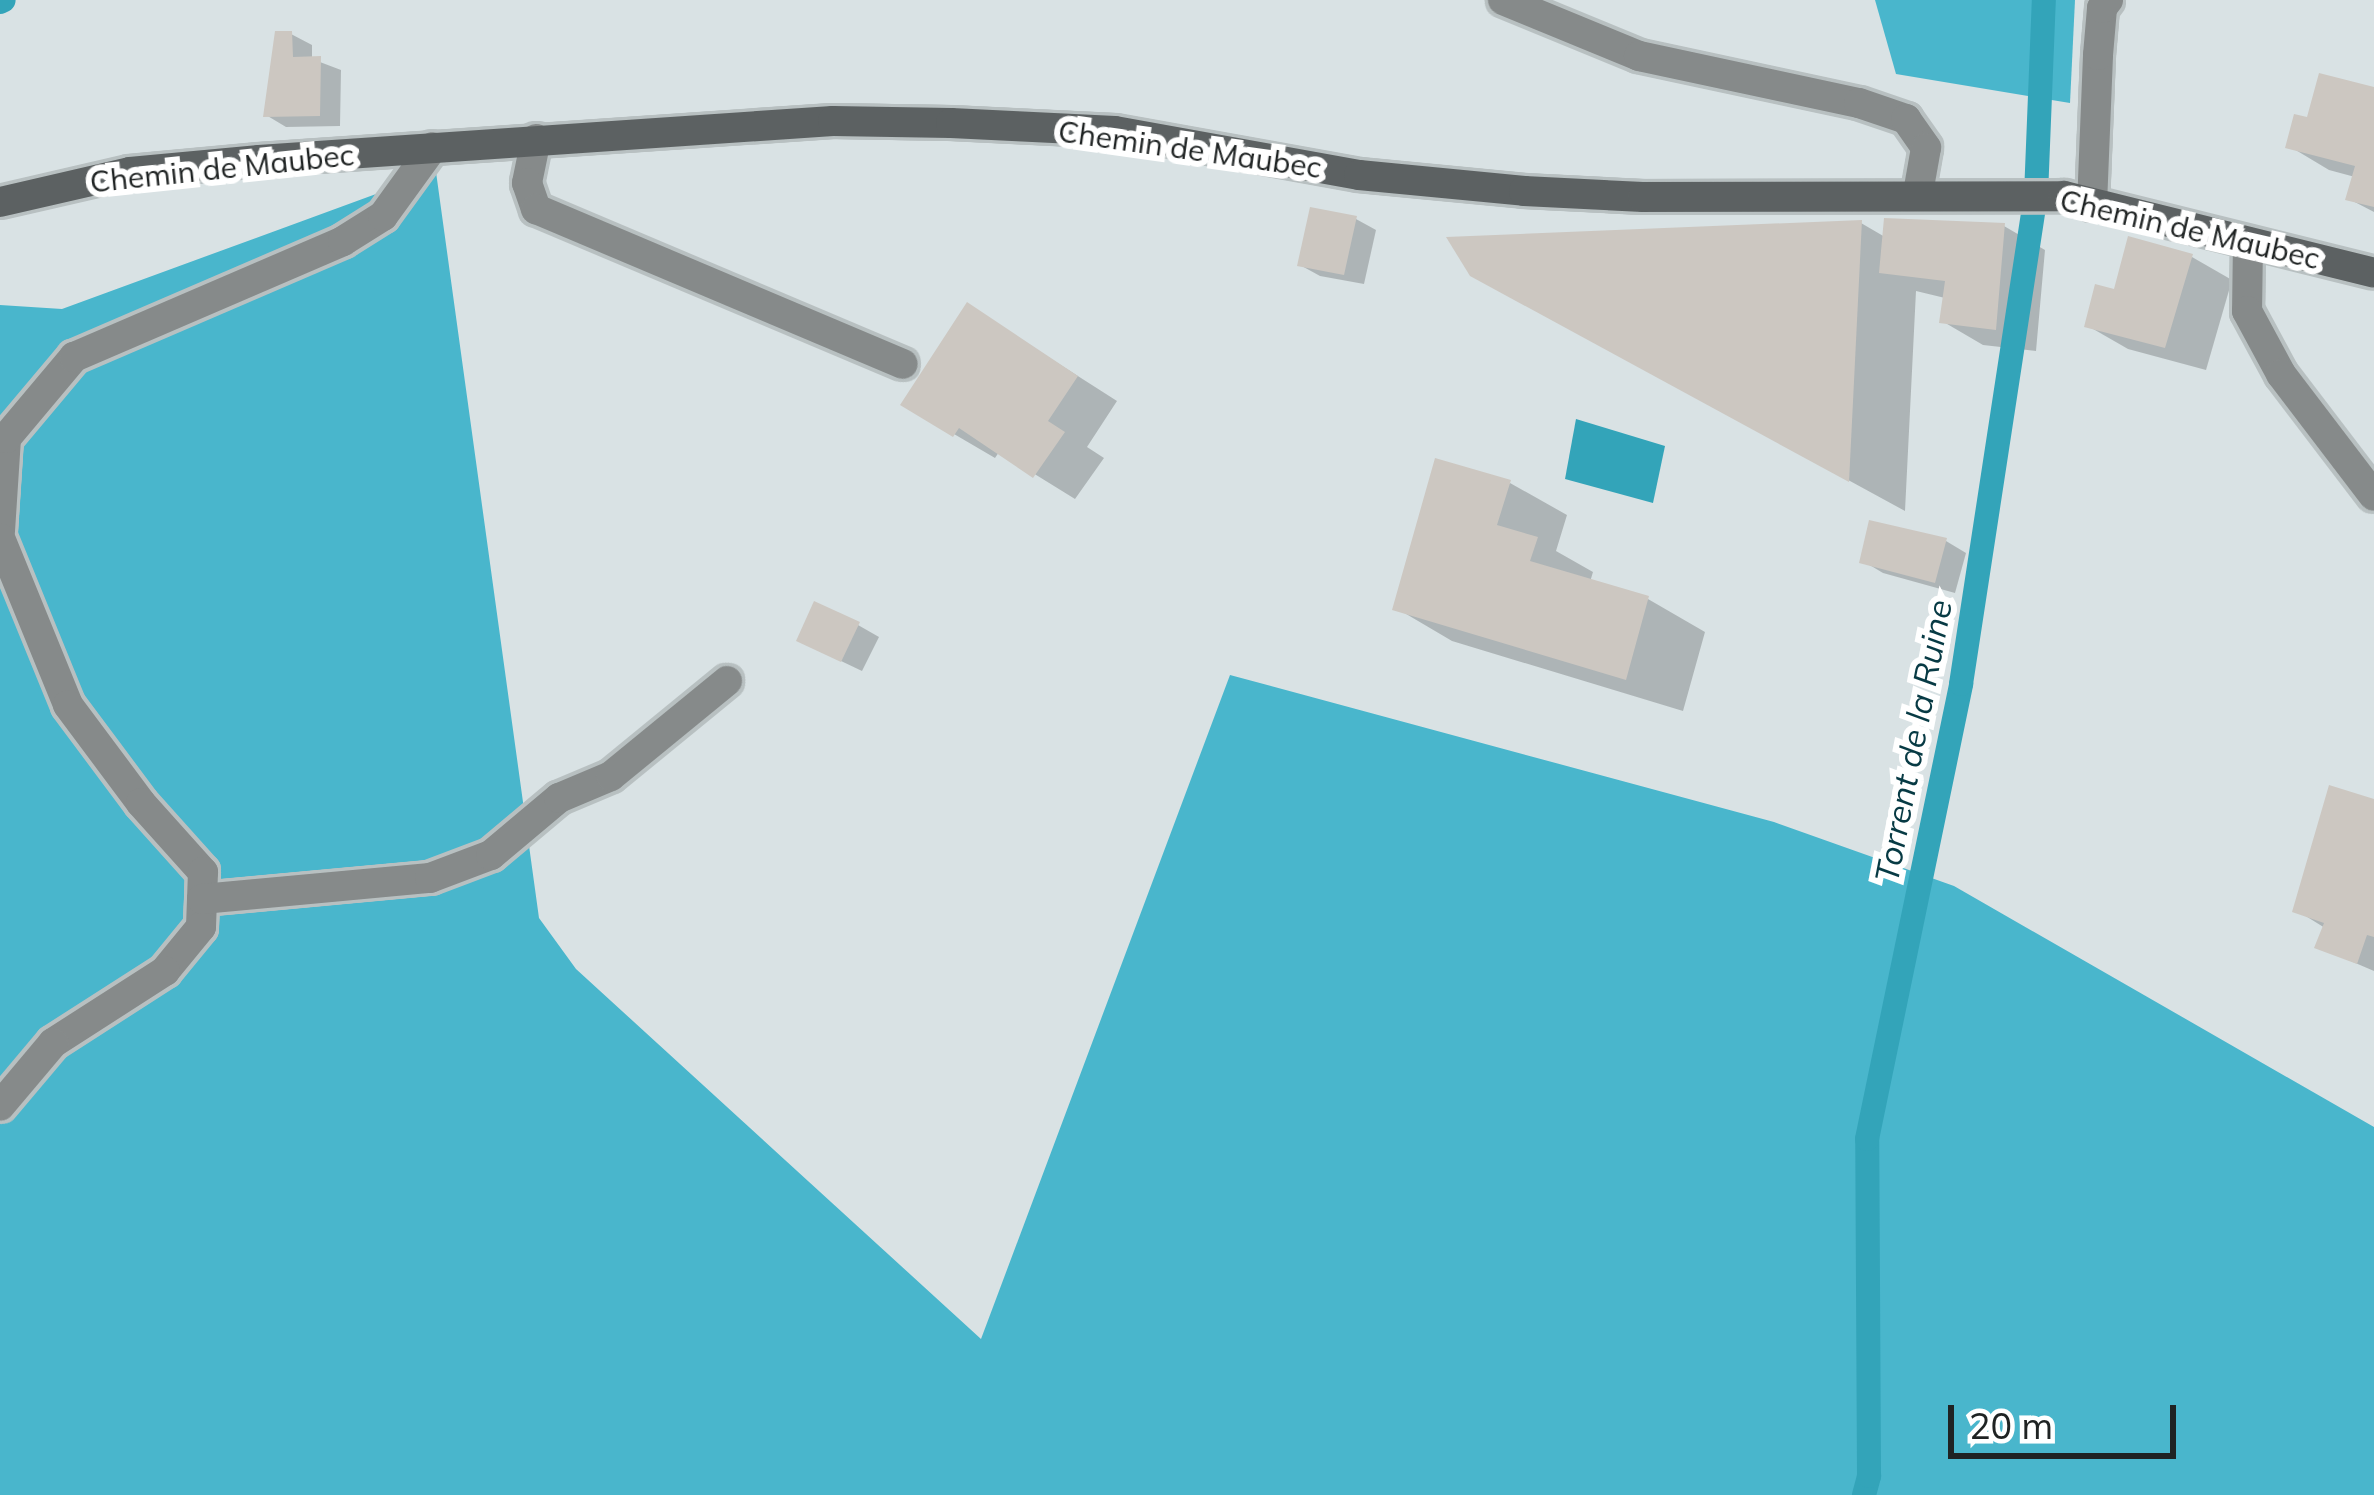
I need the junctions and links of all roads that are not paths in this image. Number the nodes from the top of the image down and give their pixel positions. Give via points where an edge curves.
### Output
1 (1503, 0) edge
2 (2105, 4) edge
3 (536, 139) junction
4 (433, 147) junction
5 (1918, 193) junction
6 (0, 202) edge
7 (2092, 205) junction
8 (2248, 242) junction
9 (2374, 273) edge
10 (904, 364) dead end
11 (2374, 496) edge
12 (0, 534) edge
13 (727, 681) dead end
14 (202, 899) junction
15 (0, 1106) edge

1 - 5 street via 1639,56 1906,119 1926,148
2 - 7 street
3 - 4 street, Chemin de Maubec
3 - 5 street, Chemin de Maubec via 951,122 1115,131 1359,175 1524,190 1643,197
3 - 10 street via 527,183 536,209
4 - 6 street, Chemin de Maubec via 130,172
4 - 12 street via 383,217 343,241 74,357 5,437
5 - 7 street, Chemin de Maubec via 2012,192
7 - 8 street, Chemin de Maubec
8 - 9 street, Chemin de Maubec
8 - 11 street via 2248,310 2281,374
12 - 14 street via 68,705 203,872
13 - 14 street via 611,776 559,798 491,855 430,878
14 - 15 street via 201,927 165,971 53,1043

